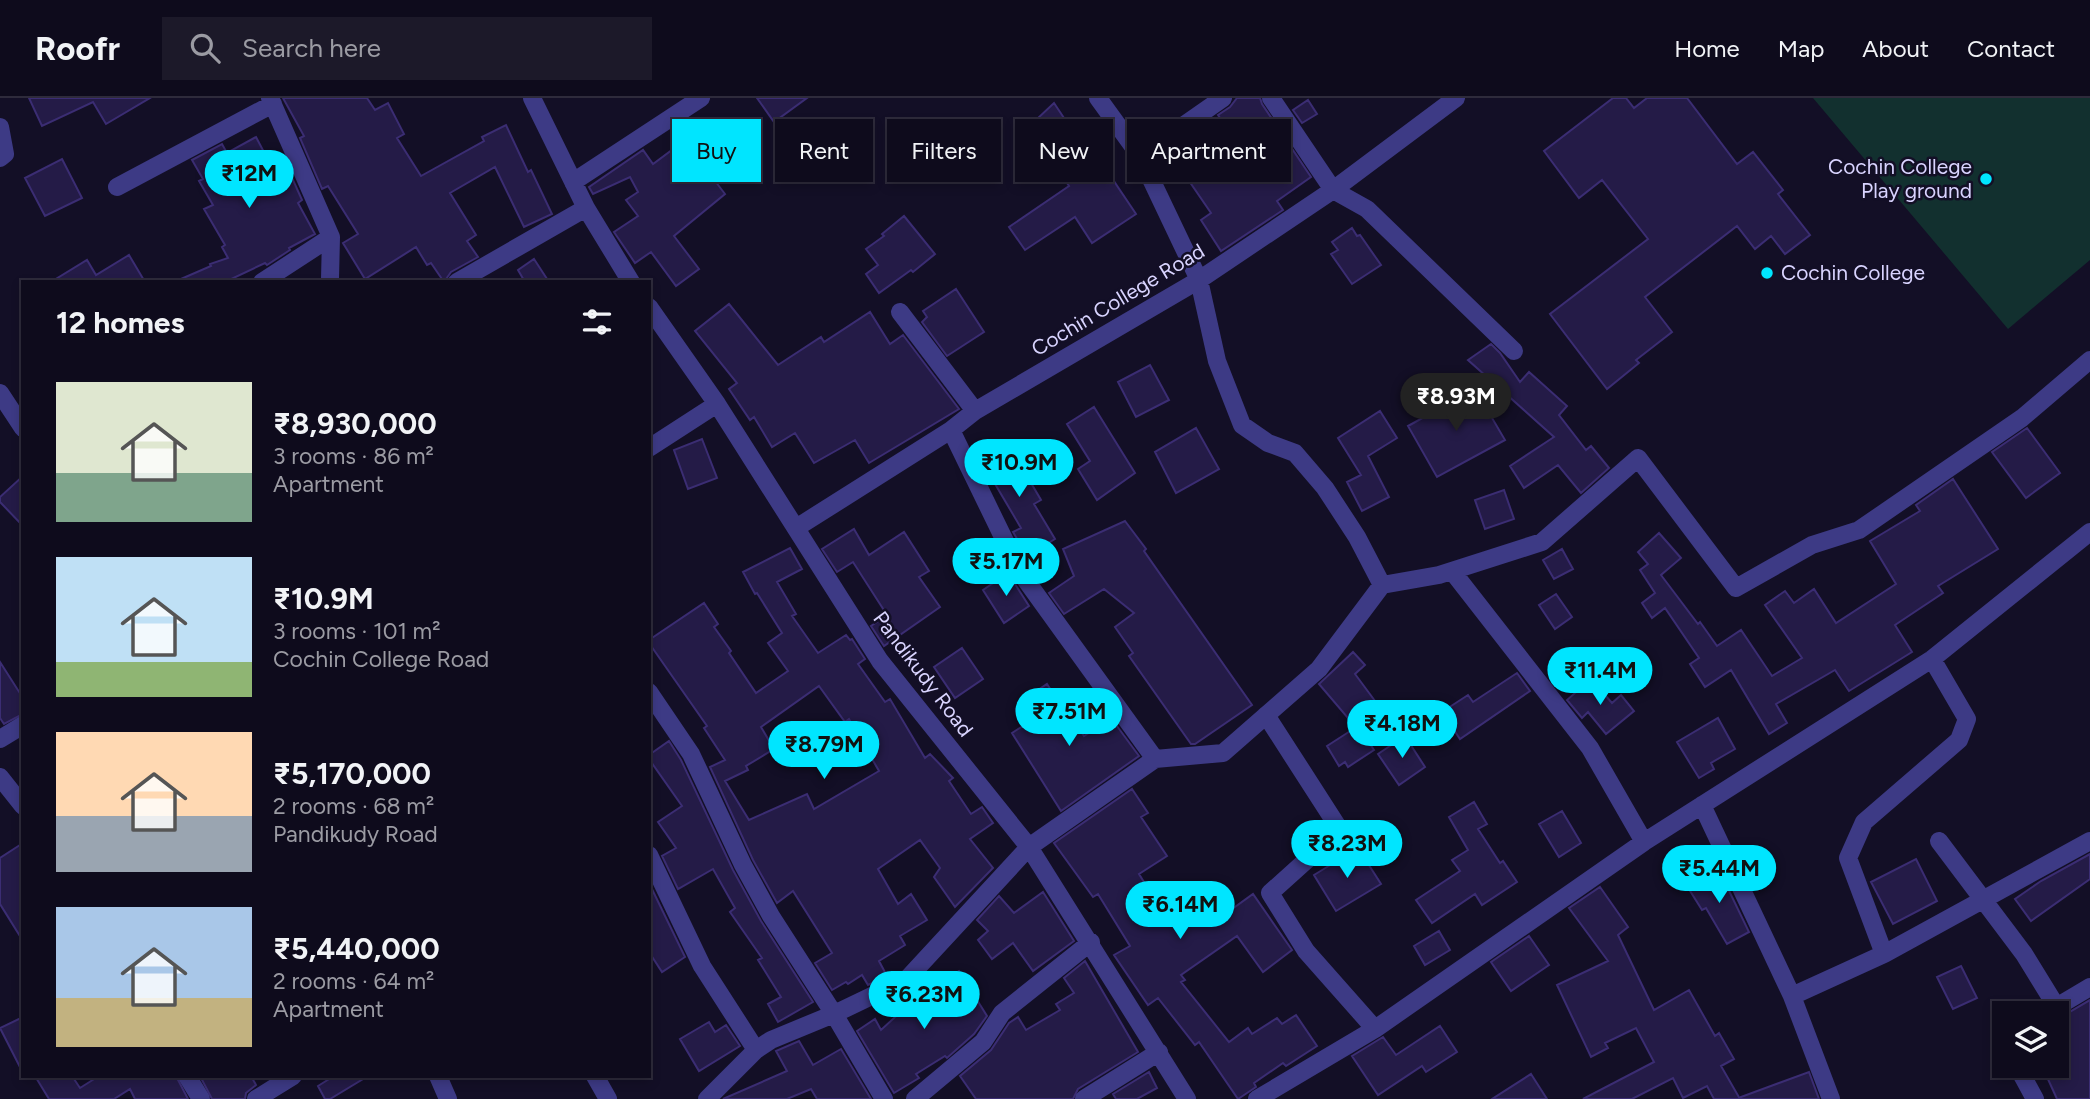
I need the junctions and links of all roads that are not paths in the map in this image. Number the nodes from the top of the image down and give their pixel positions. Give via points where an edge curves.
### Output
1 (532, 98) edge
2 (701, 98) edge
3 (1098, 98) edge
4 (1223, 98) edge
5 (1271, 98) edge
6 (1456, 98) edge
7 (271, 101) edge
8 (1193, 119) edge
9 (0, 127) edge
10 (1127, 138) edge
11 (0, 158) edge
12 (573, 182) junction
13 (1152, 182) edge
14 (117, 187) dead end
15 (1332, 190) junction
16 (586, 208) junction
17 (331, 237) junction
18 (265, 280) edge
19 (330, 280) edge
20 (460, 280) edge
21 (630, 280) edge
22 (1199, 280) junction
23 (651, 310) edge
24 (900, 312) dead end
25 (1514, 351) dead end
26 (2090, 360) edge
27 (0, 393) edge
28 (717, 404) junction
29 (975, 411) junction
30 (21, 425) edge
31 (951, 430) junction
32 (651, 448) edge
33 (796, 528) junction
34 (2090, 532) edge
35 (1452, 571) junction
36 (1382, 585) junction
37 (1932, 659) junction
38 (651, 695) edge
39 (1266, 715) junction
40 (21, 726) edge
41 (0, 739) edge
42 (1155, 759) junction
43 (0, 777) edge
44 (21, 803) edge
45 (1702, 804) junction
46 (1939, 841) dead end
47 (2090, 841) edge
48 (1644, 842) junction
49 (1029, 847) junction
50 (651, 859) edge
51 (1985, 900) junction
52 (1091, 942) junction
53 (1884, 954) junction
54 (2090, 987) edge
55 (1792, 996) junction
56 (2048, 1001) edge
57 (2067, 1001) edge
58 (834, 1014) junction
59 (1375, 1030) junction
60 (756, 1050) junction
61 (1159, 1052) junction
62 (188, 1078) edge
63 (290, 1078) edge
64 (439, 1078) edge
65 (596, 1078) edge
66 (2024, 1078) edge
67 (1182, 1097) edge
68 (201, 1099) edge
69 (256, 1099) edge
70 (448, 1099) edge
71 (608, 1099) edge
72 (707, 1099) edge
73 (884, 1099) edge
74 (915, 1099) edge
75 (1084, 1099) edge
76 (1257, 1099) edge
77 (1831, 1099) edge
78 (2035, 1099) edge

1 - 12 street
2 - 12 street
3 - 10 street
4 - 8 street
5 - 15 street
6 - 15 street, Cochin College Road
7 - 14 street
7 - 17 street
9 - 11 street via 5,154
12 - 16 street
13 - 22 street
15 - 22 street, Cochin College Road
15 - 25 street via 1367,209
16 - 20 street
16 - 21 street
17 - 18 street
17 - 19 street
22 - 29 street, Cochin College Road
22 - 36 street via 1217,361 1242,425 1268,443 1295,453 1325,488
23 - 28 street, Pandikudy Road
24 - 29 street
26 - 35 street via 2022,418 1859,530 1812,545 1736,588 1638,458 1542,542
27 - 30 street
28 - 32 street
28 - 33 street, Pandikudy Road
29 - 31 street, Cochin College Road
31 - 33 street, Cochin College Road
31 - 42 street via 1020,572
33 - 49 street, Pandikudy Road via 880,661
34 - 37 street
35 - 36 street
35 - 48 street via 1590,748
36 - 39 street via 1319,669
37 - 45 street
37 - 53 street via 1967,719 1959,740 1864,822 1848,858
38 - 58 street via 691,754 771,916
39 - 42 street via 1223,753
39 - 59 street via 1340,830 1270,893 1306,951
40 - 41 street
42 - 49 street
43 - 44 street
45 - 48 street
45 - 55 street
46 - 51 street
47 - 51 street
48 - 59 street
49 - 52 street, Pandikudy Road
49 - 58 street via 907,979
50 - 60 street via 702,966
51 - 53 street
51 - 56 street via 2024,954
52 - 61 street, Pandikudy Road
52 - 74 street via 1002,1013 983,1042
53 - 55 street
54 - 57 street
55 - 77 street
58 - 60 street
58 - 73 street
59 - 76 street
60 - 72 street
61 - 67 street, Pandikudy Road
61 - 75 street
62 - 68 street
63 - 69 street
64 - 70 street
65 - 71 street
66 - 78 street

